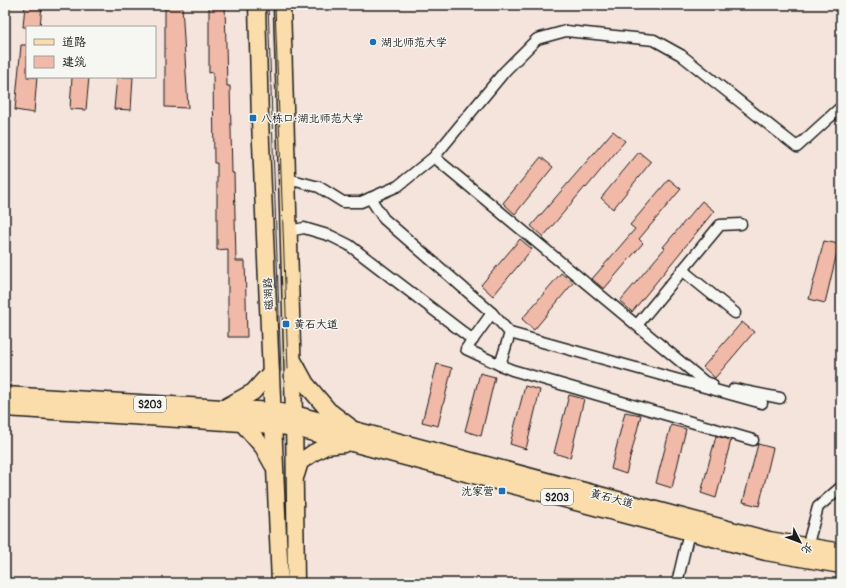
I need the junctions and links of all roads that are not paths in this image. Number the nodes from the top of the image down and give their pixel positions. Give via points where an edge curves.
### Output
1 (257, 5) edge
2 (282, 5) edge
3 (841, 107) edge
4 (434, 157) junction
5 (288, 179) junction
6 (370, 198) junction
7 (741, 224) dead end
8 (289, 231) junction
9 (682, 270) junction
10 (492, 313) junction
11 (734, 313) dead end
12 (637, 326) junction
13 (510, 332) junction
14 (472, 340) junction
15 (293, 361) junction
16 (500, 365) junction
17 (271, 372) junction
18 (5, 395) edge
19 (780, 398) dead end
20 (762, 403) dead end
21 (5, 408) edge
22 (222, 408) junction
23 (273, 418) junction
24 (294, 421) junction
25 (242, 423) junction
26 (352, 437) junction
27 (753, 440) dead end
28 (275, 468) junction
29 (295, 476) junction
30 (841, 487) edge
31 (689, 532) junction
32 (841, 552) edge
33 (806, 553) junction
34 (841, 565) edge
35 (280, 583) edge
36 (296, 583) edge
37 (677, 583) edge

1 - 17 main road, 磁湖路
2 - 5 main road, 磁湖路
3 - 4 street via 797,147 681,55 654,40 566,31 537,39 505,71
4 - 6 street via 398,186
4 - 12 street
5 - 6 street via 319,187 344,202 361,202
5 - 8 main road, 磁湖路
6 - 10 street via 384,219
7 - 9 street via 720,225
8 - 14 street via 304,228 331,236 349,245
8 - 15 main road, 磁湖路
9 - 11 street
9 - 12 street
10 - 13 street
10 - 14 street
12 - 19 street via 705,382
13 - 16 street
13 - 20 street
14 - 16 street via 466,349
15 - 24 main road, 磁湖路
15 - 26 main road via 306,384
16 - 27 street
17 - 22 main road via 253,392
17 - 23 main road, 磁湖路
18 - 22 main road, 黄石大道 / S203
21 - 25 main road, 黄石大道 / S203
22 - 23 main road, 黄石大道 / S203
23 - 24 main road, 黄石大道 / S203
23 - 25 main road, 黄石大道 / S203
23 - 28 main road, 磁湖路
24 - 26 main road, 黄石大道 / S203
24 - 29 main road, 磁湖路
25 - 28 main road via 263,447
26 - 29 main road via 313,453 300,462
26 - 31 main road, 黄石大道 / S203
26 - 33 main road, 黄石大道 / S203 via 769,540
28 - 35 main road, 磁湖路
29 - 36 main road, 磁湖路
30 - 33 street via 818,507
31 - 33 main road, 黄石大道 / S203 via 766,552
31 - 37 street
32 - 33 main road, 黄石大道 / S203
33 - 34 main road, 黄石大道 / S203

